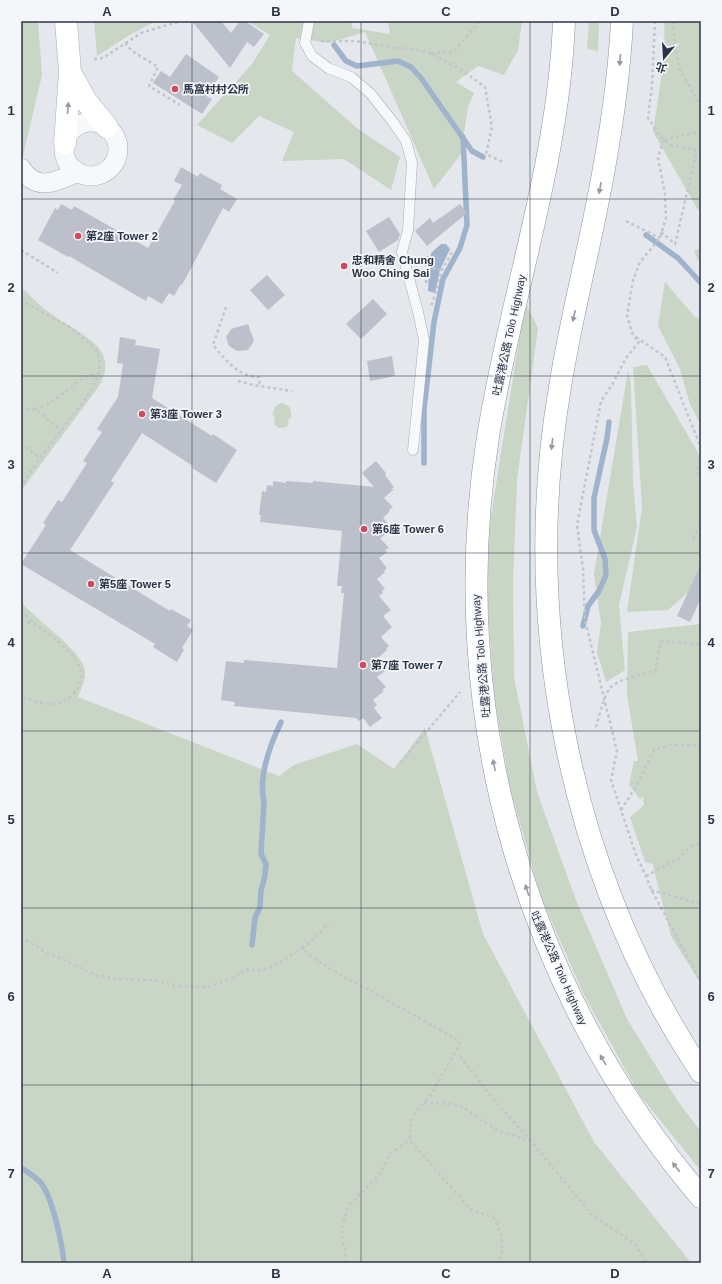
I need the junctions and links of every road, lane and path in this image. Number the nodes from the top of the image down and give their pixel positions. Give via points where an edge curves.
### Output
1 (180, 21) edge
2 (309, 21) edge
3 (480, 21) edge
4 (564, 21) edge
5 (622, 21) edge
6 (655, 21) edge
7 (679, 21) edge
8 (70, 22) edge
9 (672, 22) edge
10 (306, 38) junction
11 (125, 43) junction
12 (431, 53) junction
13 (94, 59) dead end
14 (70, 72) junction
15 (180, 105) dead end
16 (701, 106) edge
17 (107, 127) junction
18 (701, 132) edge
19 (663, 140) junction
20 (65, 143) junction
21 (697, 150) junction
22 (701, 153) edge
23 (503, 162) dead end
24 (21, 168) edge
25 (78, 172) junction
26 (626, 221) dead end
27 (661, 232) junction
28 (660, 238) junction
29 (21, 250) edge
30 (452, 252) dead end
31 (428, 254) dead end
32 (428, 267) junction
33 (441, 270) junction
34 (58, 274) dead end
35 (426, 283) dead end
36 (21, 299) edge
37 (429, 302) dead end
38 (226, 307) dead end
39 (632, 335) junction
40 (99, 374) junction
41 (238, 381) dead end
42 (260, 386) junction
43 (292, 391) dead end
44 (21, 406) edge
45 (35, 409) junction
46 (62, 431) junction
47 (21, 443) edge
48 (701, 448) edge
49 (413, 450) dead end
50 (40, 458) junction
51 (701, 484) edge
52 (21, 486) edge
53 (701, 518) edge
54 (693, 539) dead end
55 (21, 611) edge
56 (21, 621) edge
57 (32, 621) junction
58 (701, 643) edge
59 (460, 692) dead end
60 (21, 697) edge
61 (596, 727) dead end
62 (701, 745) edge
63 (401, 762) dead end
64 (621, 811) junction
65 (701, 845) edge
66 (646, 876) junction
67 (651, 889) junction
68 (701, 904) edge
69 (329, 923) dead end
70 (21, 937) edge
71 (302, 948) junction
72 (701, 982) edge
73 (460, 1056) dead end
74 (701, 1072) edge
75 (423, 1103) junction
76 (410, 1140) junction
77 (531, 1141) junction
78 (701, 1197) edge
79 (346, 1263) edge
80 (497, 1263) edge
81 (647, 1263) edge

1 - 11 path via 141,33
2 - 10 lane
3 - 12 path via 454,52
78 -> 4 main road, 吐露港公路 Tolo Highway via 662,1149 613,1077 586,1030 549,950 512,843 484,709 476,620 477,542 481,494 496,388 544,174 560,70
5 -> 74 main road via 613,119 555,420 546,524 547,596 557,695 572,771 593,847 635,953 667,1017
6 - 19 path via 648,118
7 - 9 path
8 - 14 main road
9 - 16 path via 679,68
10 - 12 path via 324,42 356,41
10 - 49 lane via 305,42 312,56 320,63 351,77 370,93 406,141 412,163 408,230 402,252 424,340
11 - 13 path via 103,58
11 - 15 path via 158,67 149,86
12 - 23 path via 485,87 492,127 486,154
14 - 17 main road via 86,101
20 -> 14 main road
17 - 20 street via 90,122 82,124 74,128
17 - 25 street via 117,142 116,160 100,174 86,175
18 - 19 path
19 - 21 path
19 - 27 path via 658,158 665,194 666,218
20 - 25 street via 66,160
21 - 22 path
21 - 27 path via 675,244
24 - 25 street via 32,181 44,184
26 - 28 path
27 - 28 path
28 - 39 path via 640,262 633,280 627,316
29 - 34 path
30 - 33 path
31 - 32 path
32 - 33 path
32 - 35 path
33 - 37 path via 432,304
36 - 40 path via 70,327 96,349 100,363
38 - 42 path via 213,345 241,374 260,376
39 - 48 path via 665,357
39 - 64 path via 639,342 626,358 601,401 577,525 583,569 585,620 617,751 611,780
40 - 45 path via 90,374 47,404
40 - 46 path via 94,386
41 - 42 path
42 - 43 path
44 - 45 path via 30,410
45 - 46 path
46 - 50 path
47 - 50 path
48 - 51 path via 698,471
50 - 52 path
53 - 54 path
55 - 57 path
56 - 57 path
57 - 60 path via 62,644 77,662 81,682 68,699 59,704
58 - 61 path via 661,641 655,671 611,687
59 - 63 path
62 - 64 path via 670,745 654,750
64 - 66 path
65 - 66 path via 691,846 678,859
66 - 67 path
67 - 68 path
67 - 72 path
69 - 71 path
70 - 71 path via 45,952 95,975 118,980 154,980 175,986 208,987 248,969 256,971 272,967
71 - 75 path via 317,962 460,1043 431,1095
73 - 77 path via 494,1100
75 - 76 path via 411,1122
75 - 77 path via 451,1104 465,1108 494,1129
76 - 79 path via 391,1153 379,1175 348,1206 342,1227
76 - 80 path via 470,1210 494,1218 501,1233 502,1252 500,1262
77 - 81 path via 592,1216 635,1244

